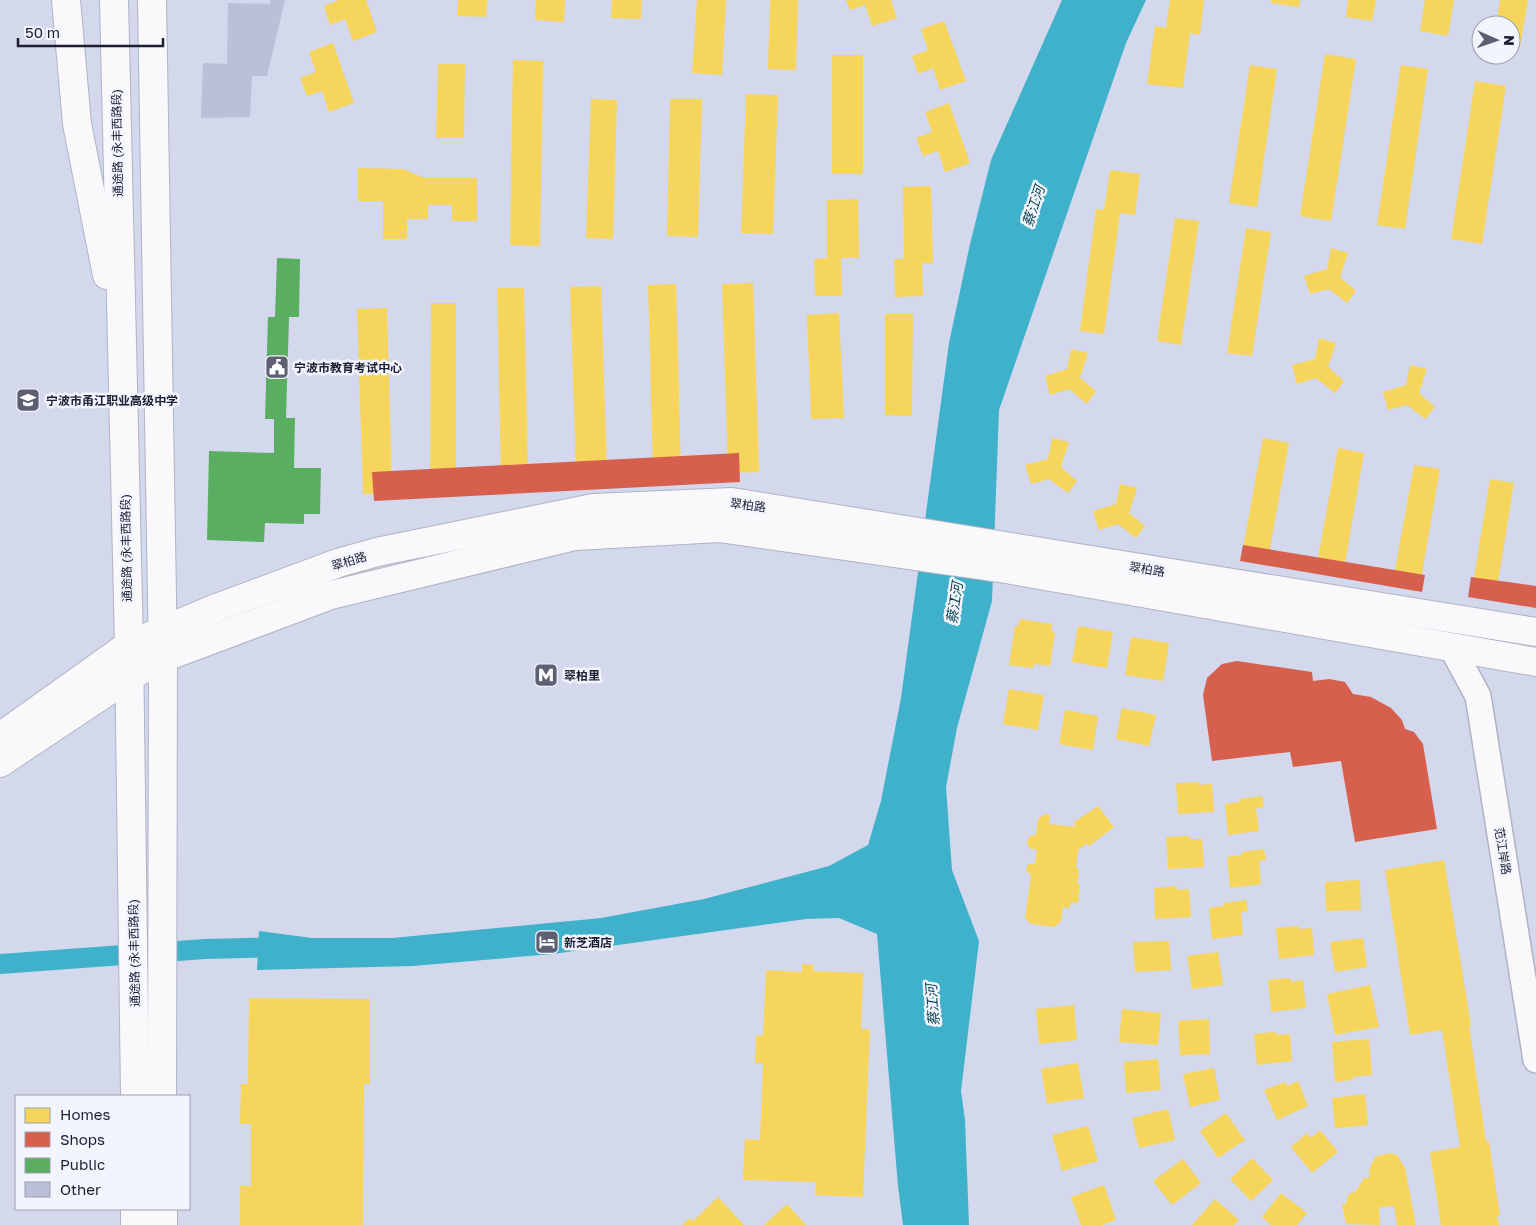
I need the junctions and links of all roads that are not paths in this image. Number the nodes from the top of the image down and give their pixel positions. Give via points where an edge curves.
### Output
1 (66, 0) edge
2 (114, 0) edge
3 (152, 0) edge
4 (165, 0) edge
5 (153, 43) junction
6 (121, 349) junction
7 (896, 541) junction
8 (1009, 558) junction
9 (162, 631) junction
10 (1536, 632) edge
11 (129, 646) junction
12 (1452, 648) junction
13 (163, 658) junction
14 (1536, 662) edge
15 (129, 677) junction
16 (0, 737) edge
17 (0, 763) edge
18 (1536, 1060) edge
19 (135, 1095) edge
20 (162, 1095) edge
21 (135, 1210) edge
22 (163, 1210) edge
23 (135, 1225) edge
24 (163, 1225) edge

1 - 6 main road via 77,124
2 - 6 main road, 通途路 (永丰西路段)
3 - 5 main road
4 - 5 main road
5 - 9 main road
6 - 11 main road, 通途路 (永丰西路段)
7 - 8 main road, 翠柏路
7 - 9 main road, 翠柏路 via 732,502 593,508 377,552 338,563 214,608
7 - 13 main road, 翠柏路 via 719,528 575,536 331,595
8 - 10 main road, 翠柏路
8 - 12 main road, 翠柏路
9 - 11 main road, 翠柏路
9 - 13 main road
11 - 15 main road, 通途路 (永丰西路段)
11 - 16 main road, 翠柏路
12 - 14 main road, 翠柏路
12 - 18 street, 范江岸路 via 1478,696
13 - 15 main road, 翠柏路
13 - 20 main road
15 - 17 main road, 翠柏路
15 - 19 main road, 通途路 (永丰西路段)
21 - 23 main road
22 - 24 main road

